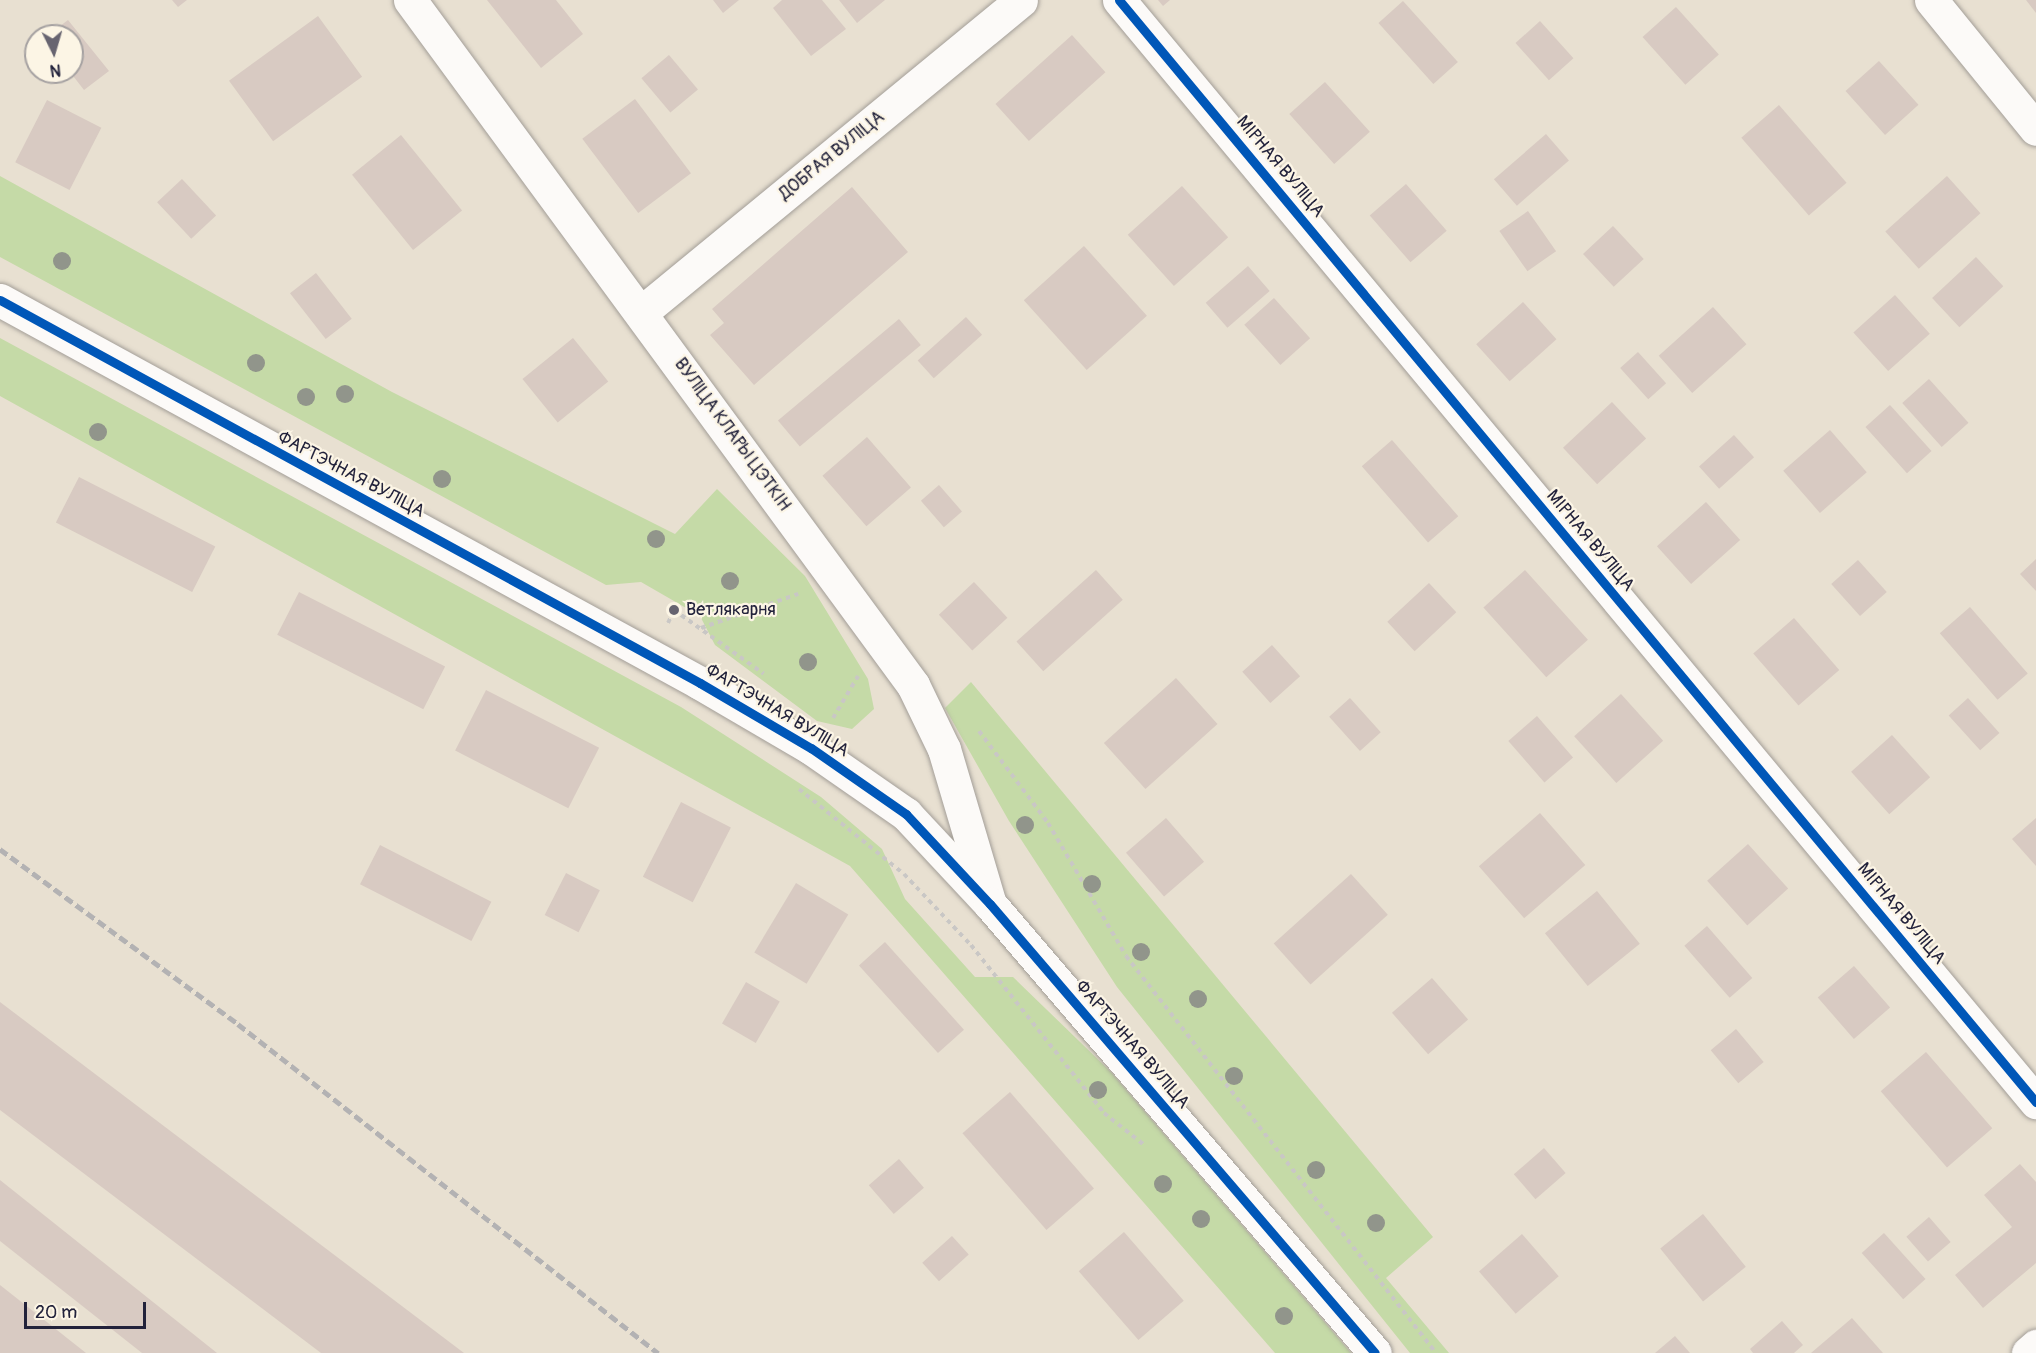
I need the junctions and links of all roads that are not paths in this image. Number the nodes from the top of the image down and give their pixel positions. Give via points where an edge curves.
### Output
1 (410, 0) edge
2 (1021, 0) edge
3 (1119, 0) edge
4 (1931, 0) edge
5 (2036, 129) edge
6 (0, 300) edge
7 (643, 311) junction
8 (990, 904) junction
9 (2036, 1102) edge
10 (2036, 1346) edge
11 (1375, 1353) edge
12 (2028, 1353) edge

1 - 7 street, ВУЛІЦА КЛАРЫ ЦЭТКІН
2 - 7 street, ДОБРАЯ ВУЛІЦА
3 - 9 street, МІРНАЯ ВУЛІЦА
4 - 5 street
6 - 8 street, ФАРТЭЧНАЯ ВУЛІЦА via 811,748 906,814
7 - 8 street, ВУЛІЦА КЛАРЫ ЦЭТКІН via 913,685 944,749
8 - 11 street, ФАРТЭЧНАЯ ВУЛІЦА
10 - 12 street

